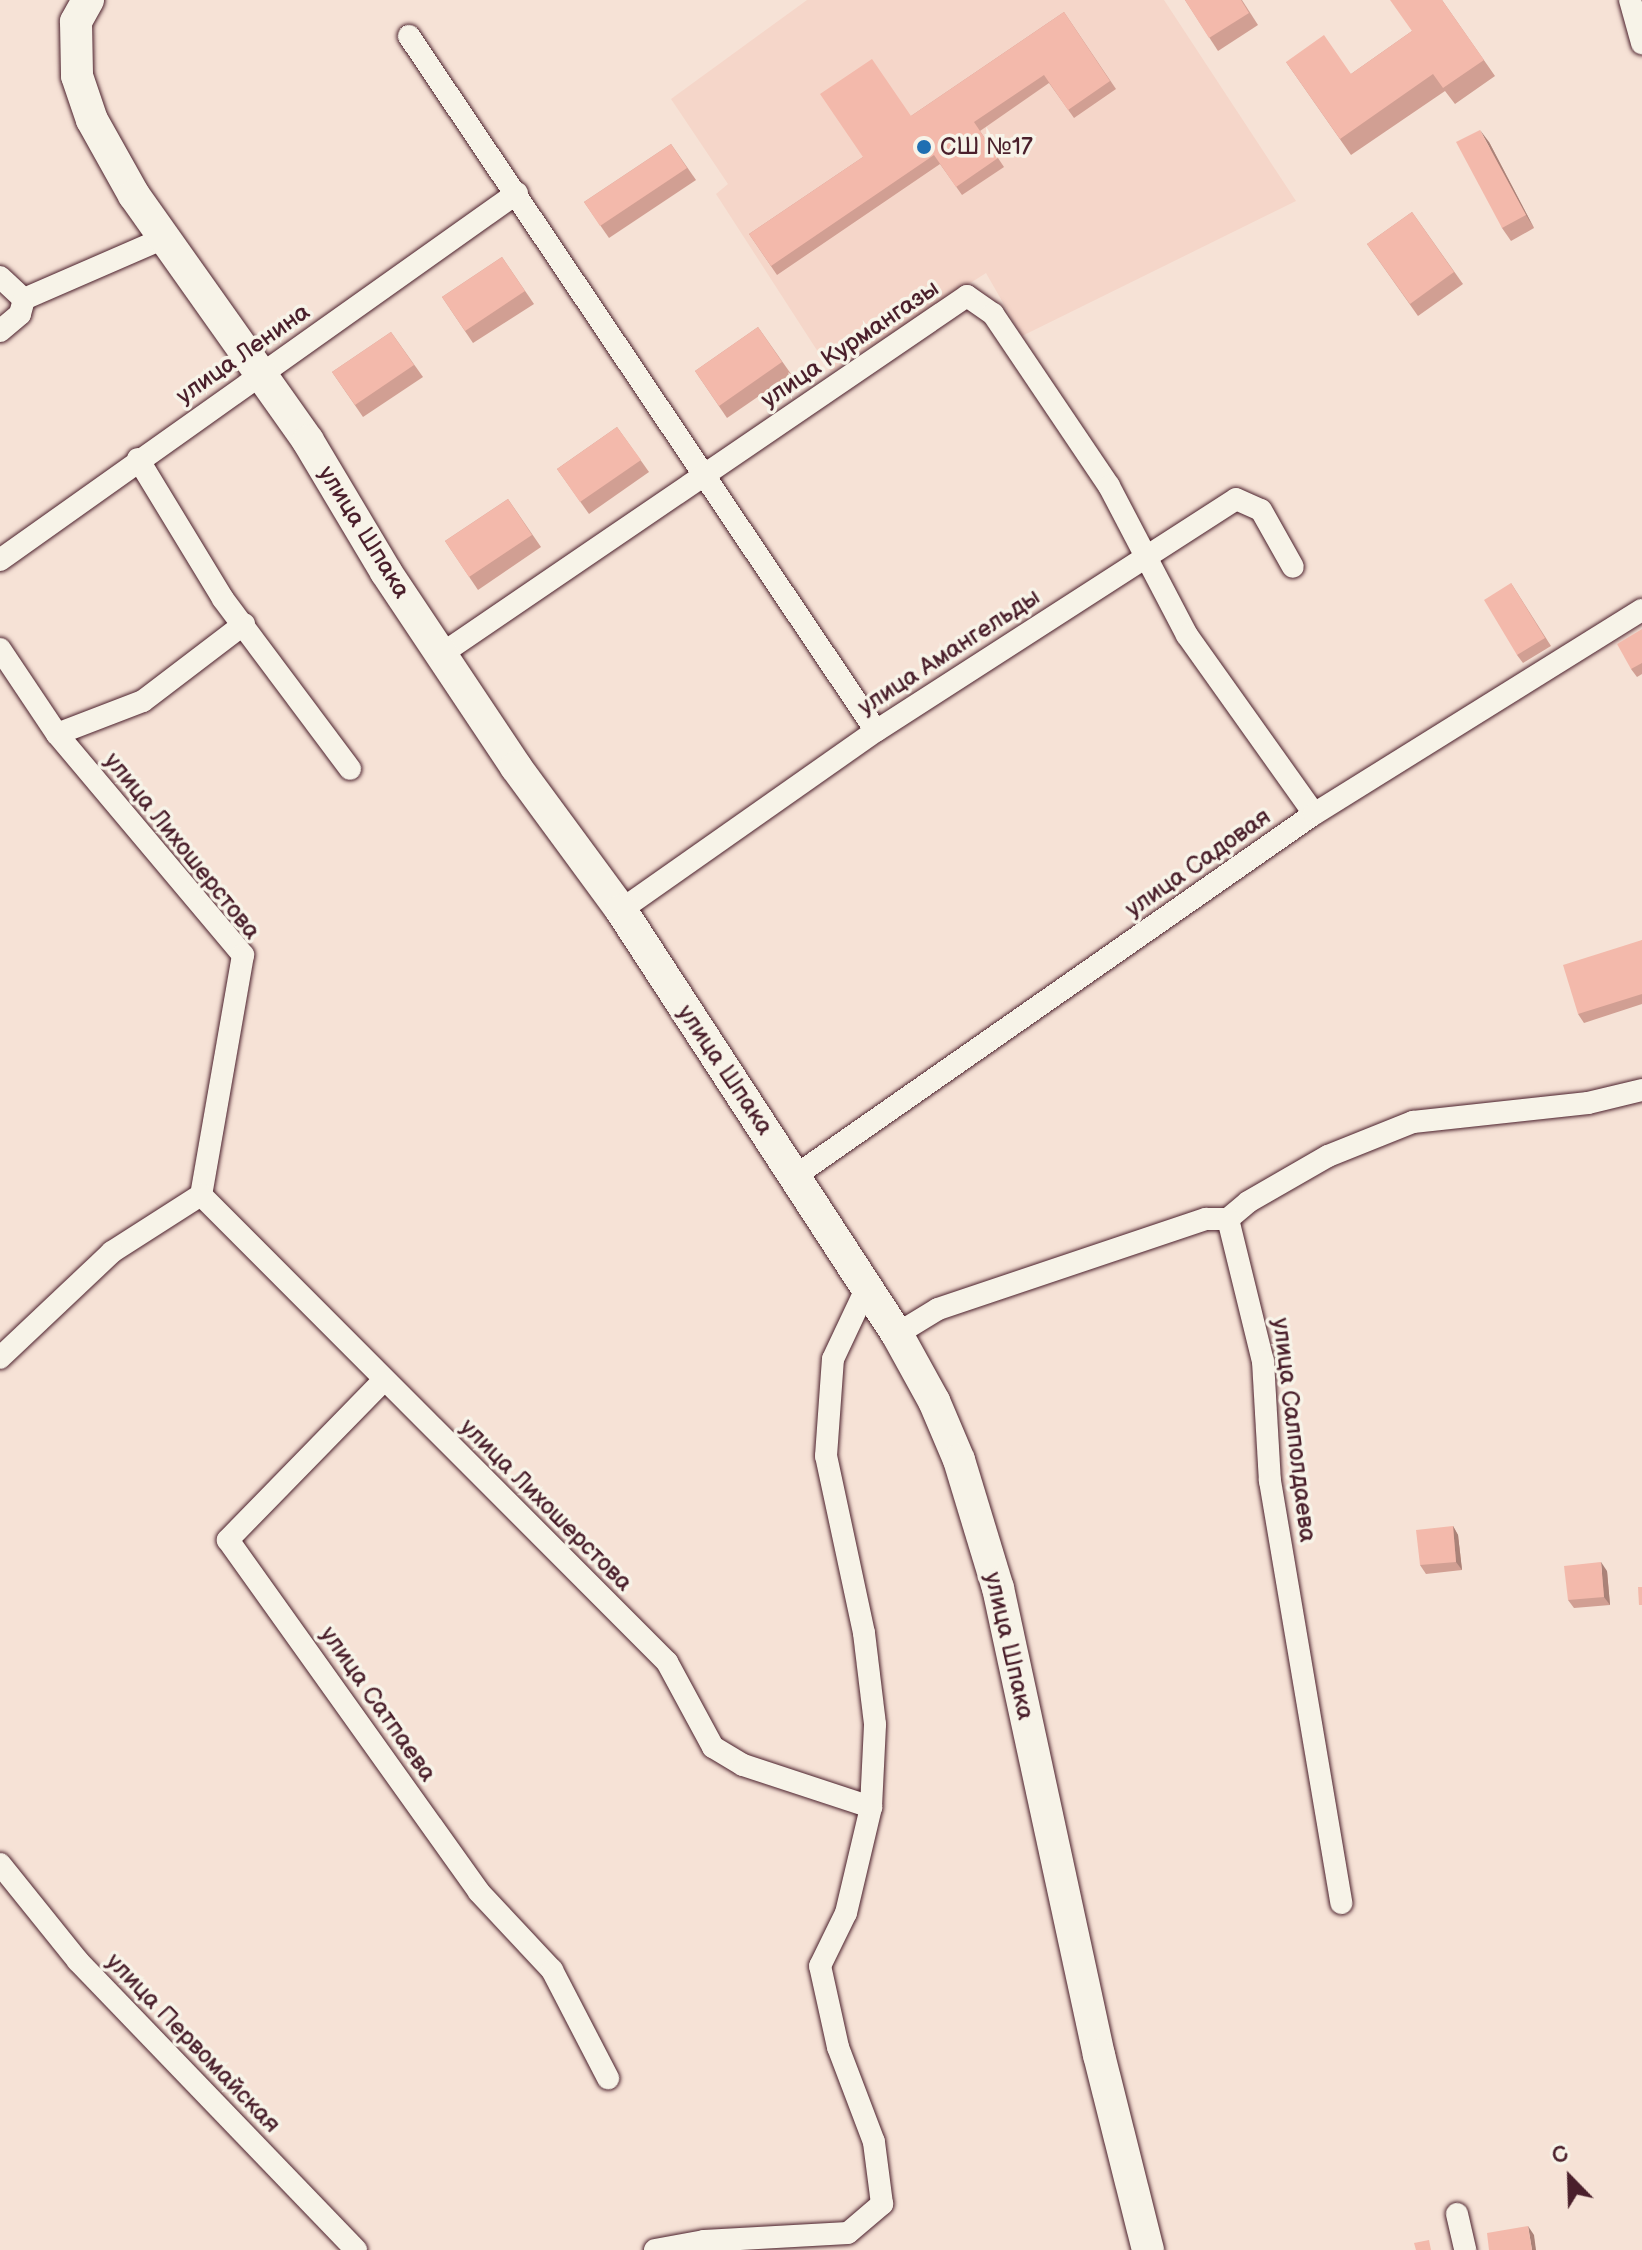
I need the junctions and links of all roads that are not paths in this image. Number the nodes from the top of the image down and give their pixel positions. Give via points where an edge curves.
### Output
1 (88, 0) edge
2 (1630, 0) edge
3 (409, 36) dead end
4 (1642, 43) edge
5 (517, 193) junction
6 (164, 238) junction
7 (0, 277) edge
8 (24, 299) junction
9 (0, 331) edge
10 (259, 375) junction
11 (138, 459) junction
12 (706, 473) junction
13 (1142, 556) junction
14 (0, 560) edge
15 (1293, 567) dead end
16 (1642, 610) edge
17 (244, 624) junction
18 (0, 649) edge
19 (443, 653) junction
20 (876, 731) junction
21 (57, 734) junction
22 (350, 769) dead end
23 (1314, 814) junction
24 (621, 910) junction
25 (1642, 1090) edge
26 (795, 1176) junction
27 (201, 1195) junction
28 (1228, 1219) junction
29 (866, 1289) junction
30 (897, 1334) junction
31 (0, 1358) edge
32 (382, 1382) junction
33 (871, 1807) junction
34 (0, 1864) edge
35 (1341, 1903) dead end
36 (608, 2078) dead end
37 (1457, 2214) dead end
38 (356, 2250) edge
39 (655, 2250) edge
40 (1148, 2250) edge
41 (1465, 2250) edge

1 - 6 street, улица Шпака via 76,22 77,76 92,120
2 - 4 street
3 - 5 street
5 - 10 street, улица Ленина
5 - 12 street
6 - 8 street
6 - 10 street, улица Шпака
7 - 8 street
8 - 9 street via 20,314
10 - 11 street, улица Ленина
10 - 19 street, улица Шпака via 308,441 386,572
11 - 14 street, улица Ленина
11 - 17 street via 223,599
12 - 13 street, улица Курмангазы via 967,296 993,314 1109,486
12 - 19 street, улица Курмангазы
12 - 20 street
13 - 15 street, улица Амангельды via 1236,499 1261,510
13 - 20 street, улица Амангельды
13 - 23 street, улица Курмангазы via 1187,635
16 - 23 street, улица Садовая
17 - 21 street via 143,701
17 - 22 street
18 - 21 street, улица Лихошерстова
19 - 24 street, улица Шпака via 516,767
20 - 24 street, улица Амангельды
21 - 27 street, улица Лихошерстова via 243,955
23 - 26 street, улица Садовая
24 - 26 street, улица Шпака
25 - 28 street via 1588,1103 1413,1122 1328,1156
26 - 29 street, улица Шпака
27 - 31 street via 112,1252
27 - 32 street, улица Лихошерстова
28 - 30 street via 1206,1219 938,1309
28 - 35 street, улица Салполдаева via 1263,1361 1270,1481
29 - 30 street, улица Шпака
29 - 33 street via 833,1359 826,1456 864,1633 875,1724
30 - 40 street, улица Шпака via 959,1460 998,1588 1099,2055
32 - 33 street, улица Лихошерстова via 667,1662 713,1747 743,1765
32 - 36 street, улица Сатпаева via 228,1540 479,1892 552,1970
33 - 39 street via 846,1913 820,1966 838,2047 874,2142 882,2204 848,2233 704,2241
34 - 38 street, улица Первомайская via 78,1961
37 - 41 street

